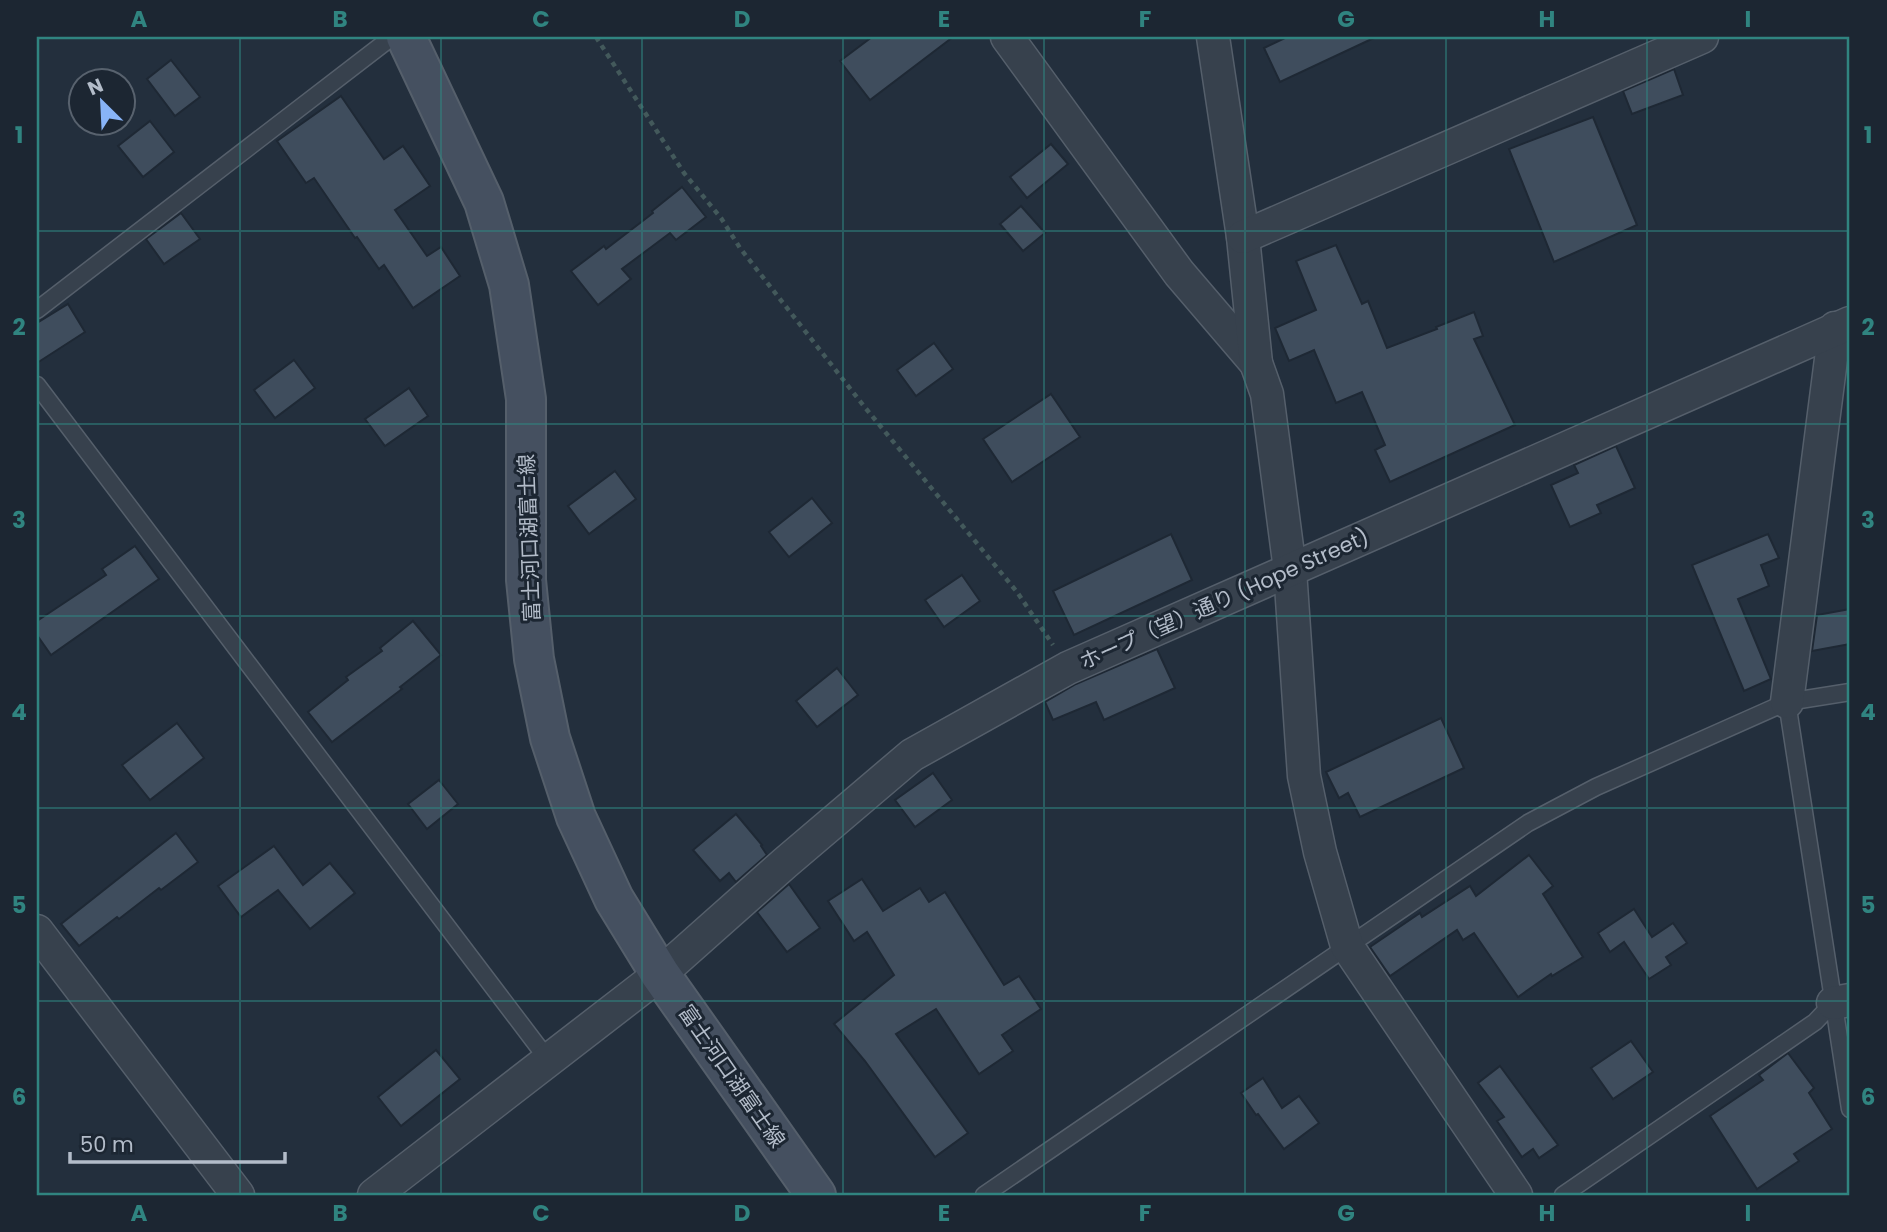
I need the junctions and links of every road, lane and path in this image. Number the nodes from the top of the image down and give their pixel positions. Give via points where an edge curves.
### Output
1 (392, 37) edge
2 (406, 37) edge
3 (596, 37) edge
4 (1007, 37) edge
5 (1213, 37) edge
6 (1702, 37) edge
7 (1243, 237) junction
8 (37, 310) edge
9 (1843, 325) edge
10 (1256, 363) junction
11 (37, 385) edge
12 (1290, 570) junction
13 (1068, 668) junction
14 (1850, 692) edge
15 (1787, 702) junction
16 (37, 931) edge
17 (1348, 946) junction
18 (660, 975) junction
19 (1842, 1001) edge
20 (550, 1061) junction
21 (1850, 1109) edge
22 (237, 1195) edge
23 (374, 1195) edge
24 (816, 1195) edge
25 (984, 1195) edge
26 (1516, 1195) edge
27 (1563, 1195) edge

1 - 8 lane
2 - 18 main road, 富士河口湖富士線 via 484,202 509,285 526,399 526,580 534,659 550,738 581,828 614,899
3 - 13 path via 684,173 740,248 1017,592
4 - 10 street via 1179,273
5 - 7 street
6 - 7 street
7 - 10 street
9 - 12 street, ホープ（望）通り (Hope Street)
9 - 15 street
10 - 12 street via 1267,394
11 - 20 lane
12 - 13 street, ホープ（望）通り (Hope Street)
12 - 17 street via 1304,776 1320,852
13 - 18 street, ホープ（望）通り (Hope Street) via 912,755
14 - 15 lane
15 - 17 lane via 1596,787 1528,823
15 - 19 lane
16 - 22 street
17 - 25 lane
17 - 26 street
18 - 20 street, ホープ（望）通り (Hope Street)
18 - 24 main road, 富士河口湖富士線
19 - 21 lane
19 - 27 lane
20 - 23 street, ホープ（望）通り (Hope Street)

